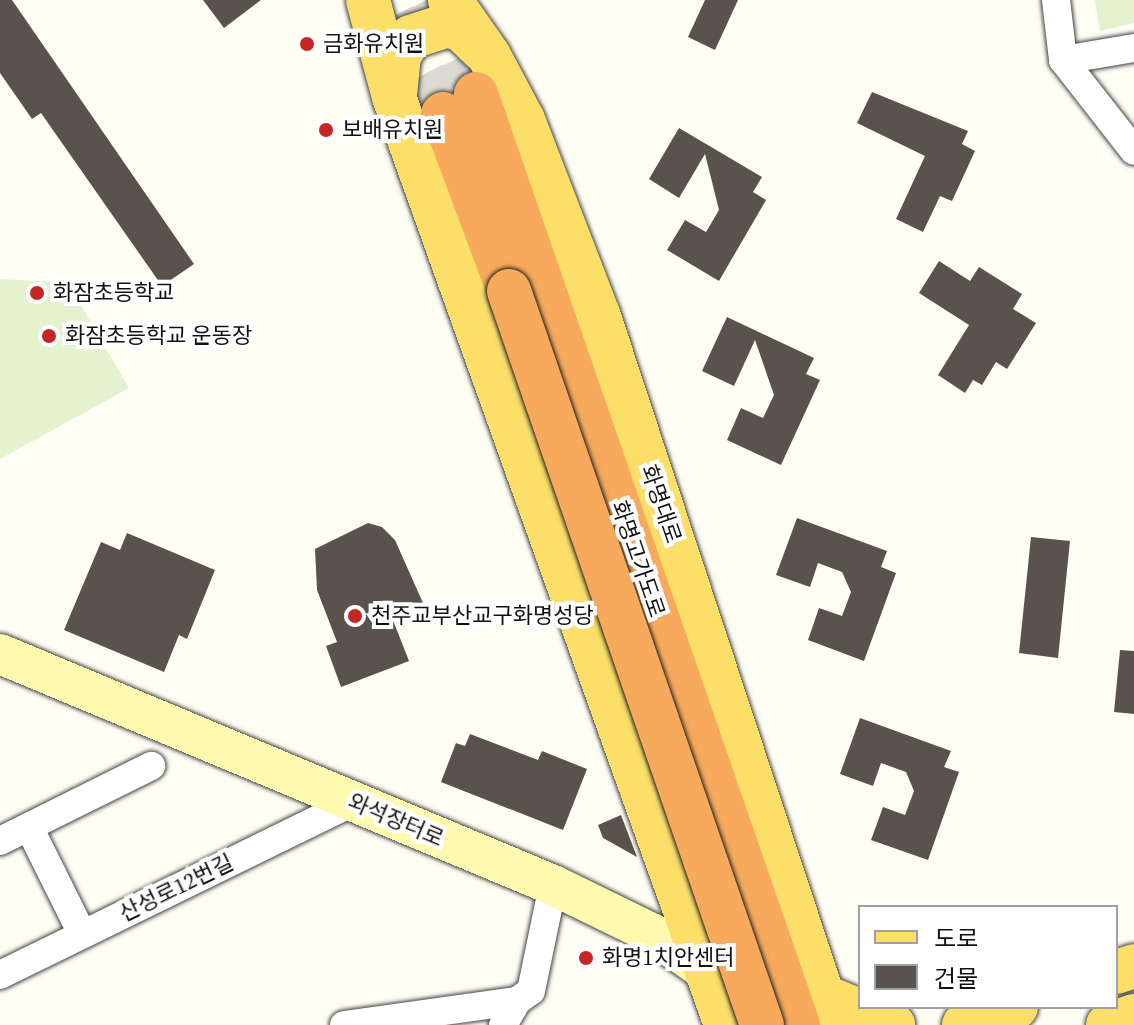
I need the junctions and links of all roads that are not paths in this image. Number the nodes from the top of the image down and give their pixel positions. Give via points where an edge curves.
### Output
1 (368, 0) edge
2 (450, 0) edge
3 (1056, 0) edge
4 (1134, 48) edge
5 (1063, 60) junction
6 (469, 88) junction
7 (394, 97) junction
8 (1134, 151) edge
9 (505, 225) junction
10 (525, 283) junction
11 (598, 314) junction
12 (493, 368) junction
13 (0, 654) edge
14 (151, 766) dead end
15 (353, 802) junction
16 (29, 827) junction
17 (0, 841) edge
18 (553, 885) junction
19 (82, 934) junction
20 (0, 975) edge
21 (714, 1004) edge
22 (1010, 1009) edge
23 (510, 1013) edge
24 (817, 1015) edge
25 (344, 1025) edge
26 (765, 1025) edge
27 (893, 1025) edge
28 (964, 1025) edge

1 - 7 main road
2 - 6 main road, 화명대로
3 - 5 street
4 - 5 street
5 - 8 street
6 - 7 main road via 462,30 428,28 411,37 399,55
6 - 9 highway, 화명고가도로
6 - 11 main road, 화명대로 via 523,120
7 - 12 main road
9 - 10 highway, 화명고가도로
9 - 11 main road
9 - 12 main road
10 - 24 highway, 화명고가도로
10 - 26 highway, 화명고가도로, bridge
11 - 24 main road, 화명대로
12 - 21 main road
13 - 15 main road, 와석장터로
14 - 16 street
15 - 18 main road, 와석장터로
15 - 19 street, 산성로12번길
16 - 17 street
16 - 19 street
18 - 21 main road, 와석장터로
18 - 23 street via 531,991
19 - 20 street, 산성로12번길
21 - 26 main road, 와석장터로
22 - 28 main road
23 - 25 street
24 - 27 main road

